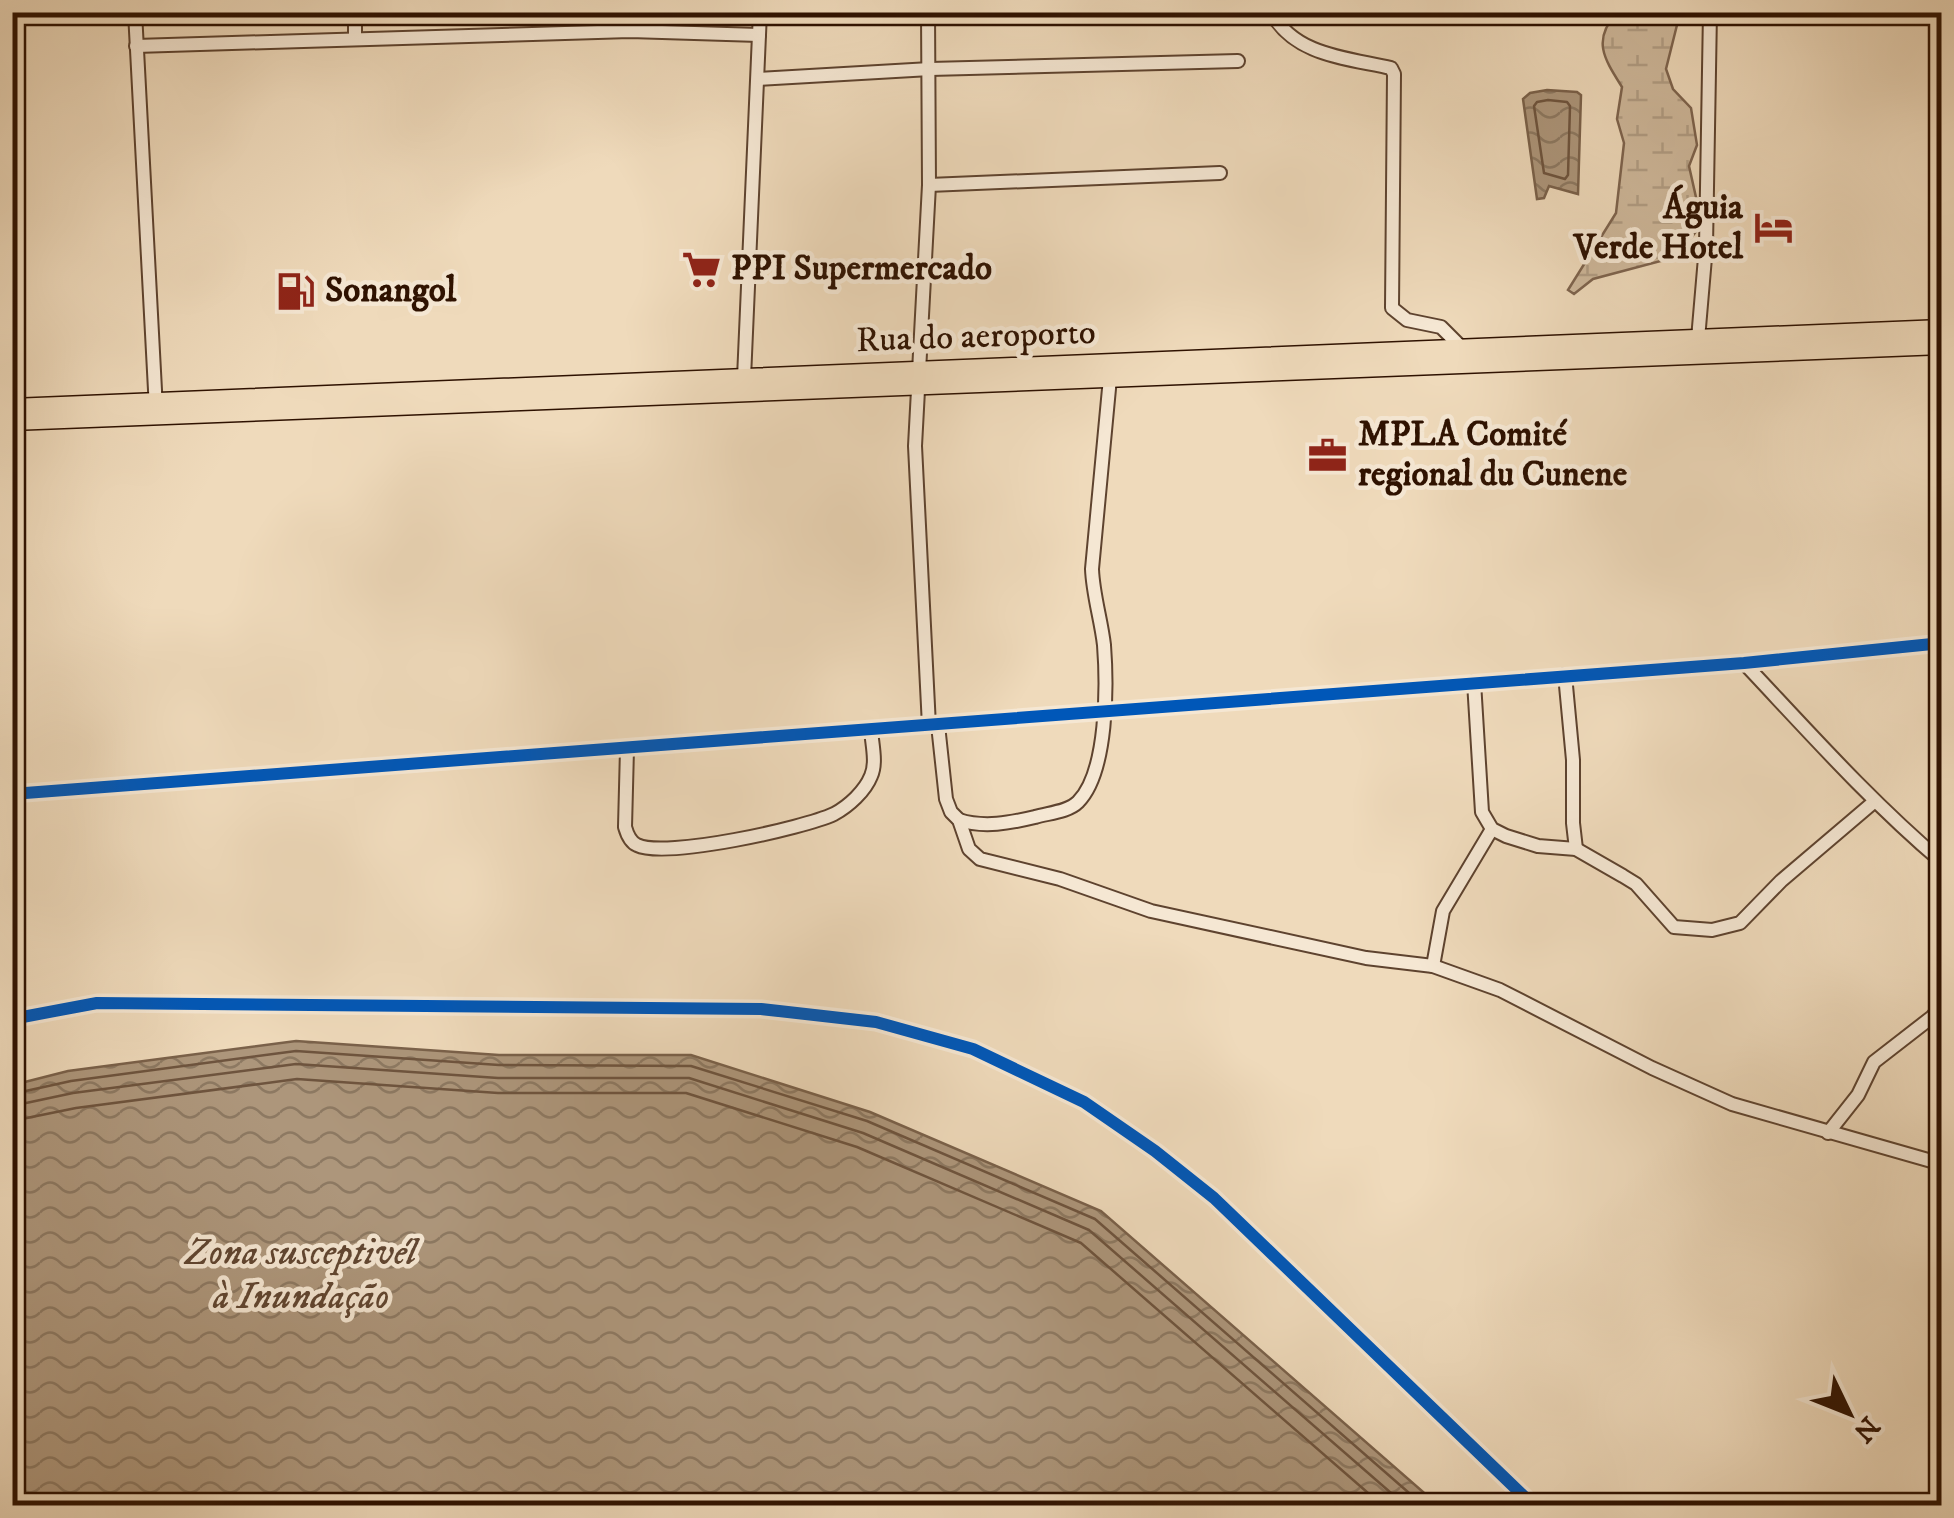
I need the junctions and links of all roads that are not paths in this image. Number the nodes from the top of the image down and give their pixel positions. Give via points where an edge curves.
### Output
1 (135, 12) edge
2 (355, 12) edge
3 (629, 12) edge
4 (760, 12) edge
5 (928, 12) edge
6 (1271, 12) edge
7 (1710, 12) edge
8 (630, 31) junction
9 (759, 35) junction
10 (355, 38) junction
11 (136, 46) junction
12 (1238, 61) dead end
13 (930, 69) junction
14 (758, 78) junction
15 (1220, 173) dead end
16 (929, 185) junction
17 (1942, 329) edge
18 (1698, 339) junction
19 (1942, 344) edge
20 (1463, 356) junction
21 (744, 378) junction
22 (1110, 378) junction
23 (920, 379) junction
24 (12, 408) edge
25 (156, 408) junction
26 (12, 421) edge
27 (1942, 643) edge
28 (1744, 662) junction
29 (1565, 675) junction
30 (1474, 682) junction
31 (1105, 710) junction
32 (934, 726) junction
33 (871, 730) junction
34 (627, 749) junction
35 (12, 794) edge
36 (1874, 801) junction
37 (960, 820) junction
38 (1492, 829) junction
39 (1576, 849) junction
40 (1942, 862) edge
41 (1433, 966) junction
42 (1942, 1005) edge
43 (12, 1019) edge
44 (1828, 1133) junction
45 (1942, 1164) edge
46 (1534, 1506) edge

1 - 11 street
2 - 10 street
3 - 8 street
4 - 9 street
5 - 13 street
6 - 20 street via 1296,42 1391,68 1392,308 1408,320 1441,328
7 - 18 street
8 - 9 street
8 - 10 street
9 - 14 street
10 - 11 street
11 - 25 street
12 - 13 street
13 - 14 street
13 - 16 street
14 - 21 street
15 - 16 street
16 - 23 street
17 - 18 main road, Rua do aeroporto
18 - 20 main road, Rua do aeroporto
19 - 20 main road, Rua do aeroporto
20 - 22 main road, Rua do aeroporto
20 - 23 main road, Rua do aeroporto
21 - 23 main road, Rua do aeroporto
21 - 25 main road, Rua do aeroporto
22 - 23 main road, Rua do aeroporto
22 - 31 street via 1092,569
23 - 25 main road, Rua do aeroporto
23 - 32 street via 915,462
24 - 25 main road, Rua do aeroporto
25 - 26 main road, Rua do aeroporto
27 - 28 street
28 - 29 street
28 - 36 street
29 - 30 street
29 - 39 street
30 - 31 street
30 - 38 street via 1482,812
31 - 32 street
31 - 37 street via 1094,770 1079,801 1020,821 979,826
32 - 33 street
32 - 37 street via 946,800
33 - 34 street
33 - 34 street via 873,772 837,812 797,828 698,846 647,848 628,837
34 - 35 street
36 - 39 street via 1731,928 1674,927 1630,879
36 - 40 street
37 - 41 street via 969,849 996,866 1060,879 1152,911 1366,958
38 - 39 street via 1538,846
38 - 41 street via 1443,910
41 - 44 street via 1500,990 1732,1104
42 - 44 street via 1874,1062
43 - 46 street via 97,1003 762,1009 876,1022 973,1049 1084,1102 1214,1198
44 - 45 street

